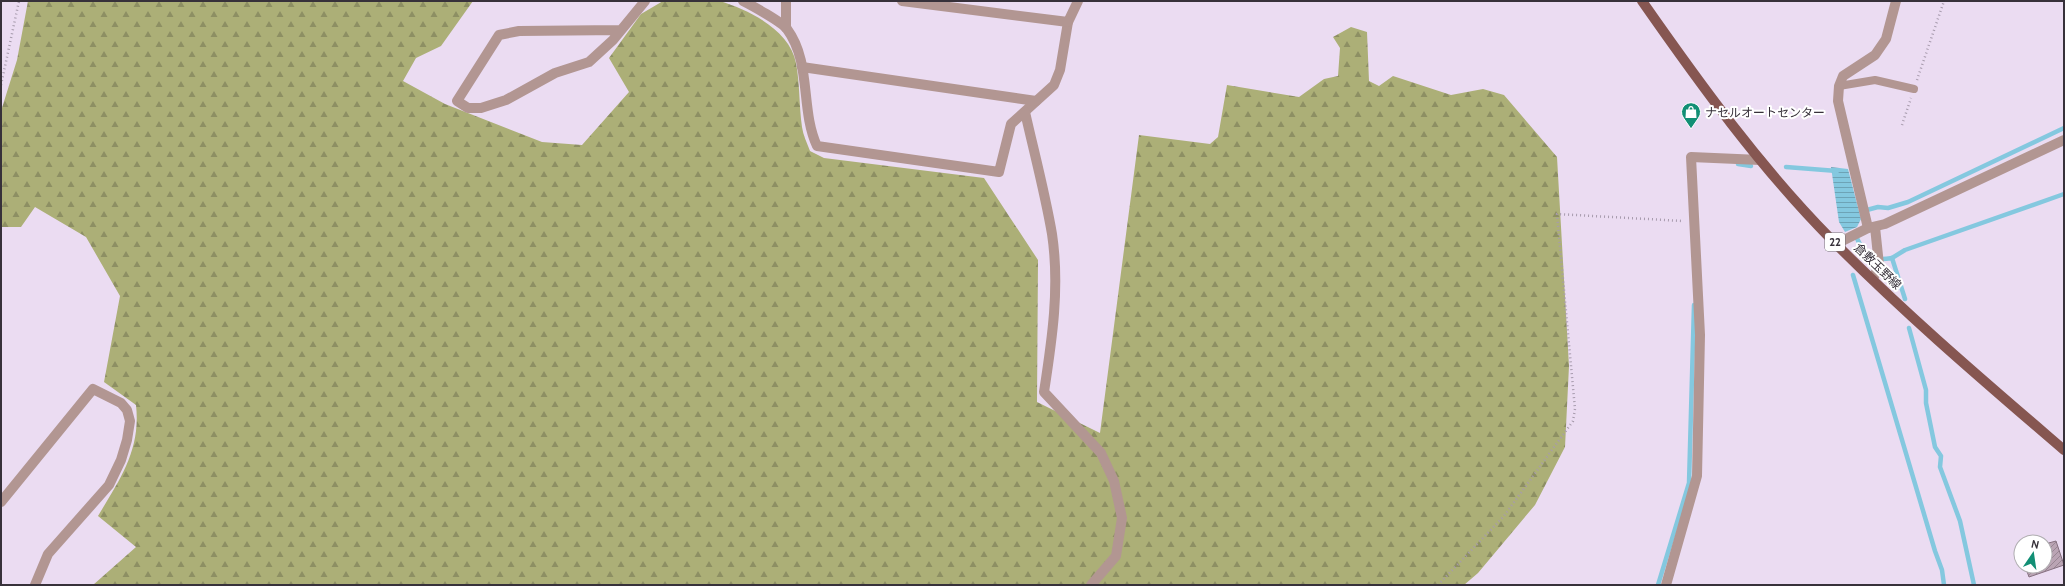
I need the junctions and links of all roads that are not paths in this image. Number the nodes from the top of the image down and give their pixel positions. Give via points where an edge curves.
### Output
1 (645, 1) edge
2 (743, 1) edge
3 (786, 1) edge
4 (902, 1) edge
5 (1078, 1) edge
6 (1642, 1) edge
7 (1896, 1) edge
8 (1068, 22) junction
9 (786, 28) junction
10 (621, 30) junction
11 (802, 67) junction
12 (1839, 86) junction
13 (1914, 89) road end
14 (1036, 101) junction
15 (1025, 112) junction
16 (2064, 140) edge
17 (1760, 160) junction
18 (1868, 229) junction
19 (1831, 239) junction
20 (1873, 279) junction
21 (2064, 450) edge
22 (1, 502) edge
23 (35, 585) edge
24 (1091, 585) edge
25 (1666, 585) edge

1 - 10 street
2 - 9 street
3 - 9 street
4 - 8 street
5 - 8 street
6 - 17 main road, 倉敷玉野線 / 22 via 1695,78
7 - 12 street via 1886,38 1875,55 1843,76
8 - 14 street via 1060,70 1054,85
9 - 11 street via 801,57
10 - 10 street via 589,62 555,73 506,100 481,108 468,108 457,101 499,34 519,31
11 - 14 street
11 - 15 street via 811,132 817,146 999,172 1011,124
12 - 13 lane via 1875,80
12 - 18 street via 1838,101
14 - 15 street
15 - 24 street via 1052,235 1055,273 1054,333 1044,392 1101,453 1114,481 1122,518 1116,556
16 - 18 street via 1891,221
17 - 19 main road, 倉敷玉野線 / 22
17 - 25 street via 1691,157 1700,335 1697,476
18 - 19 street via 1844,240
18 - 20 street via 1879,260
19 - 20 main road, 倉敷玉野線 / 22
20 - 21 main road, 倉敷玉野線 / 22 via 1953,355
22 - 23 street via 93,389 121,403 127,410 130,421 127,440 109,485 48,554

